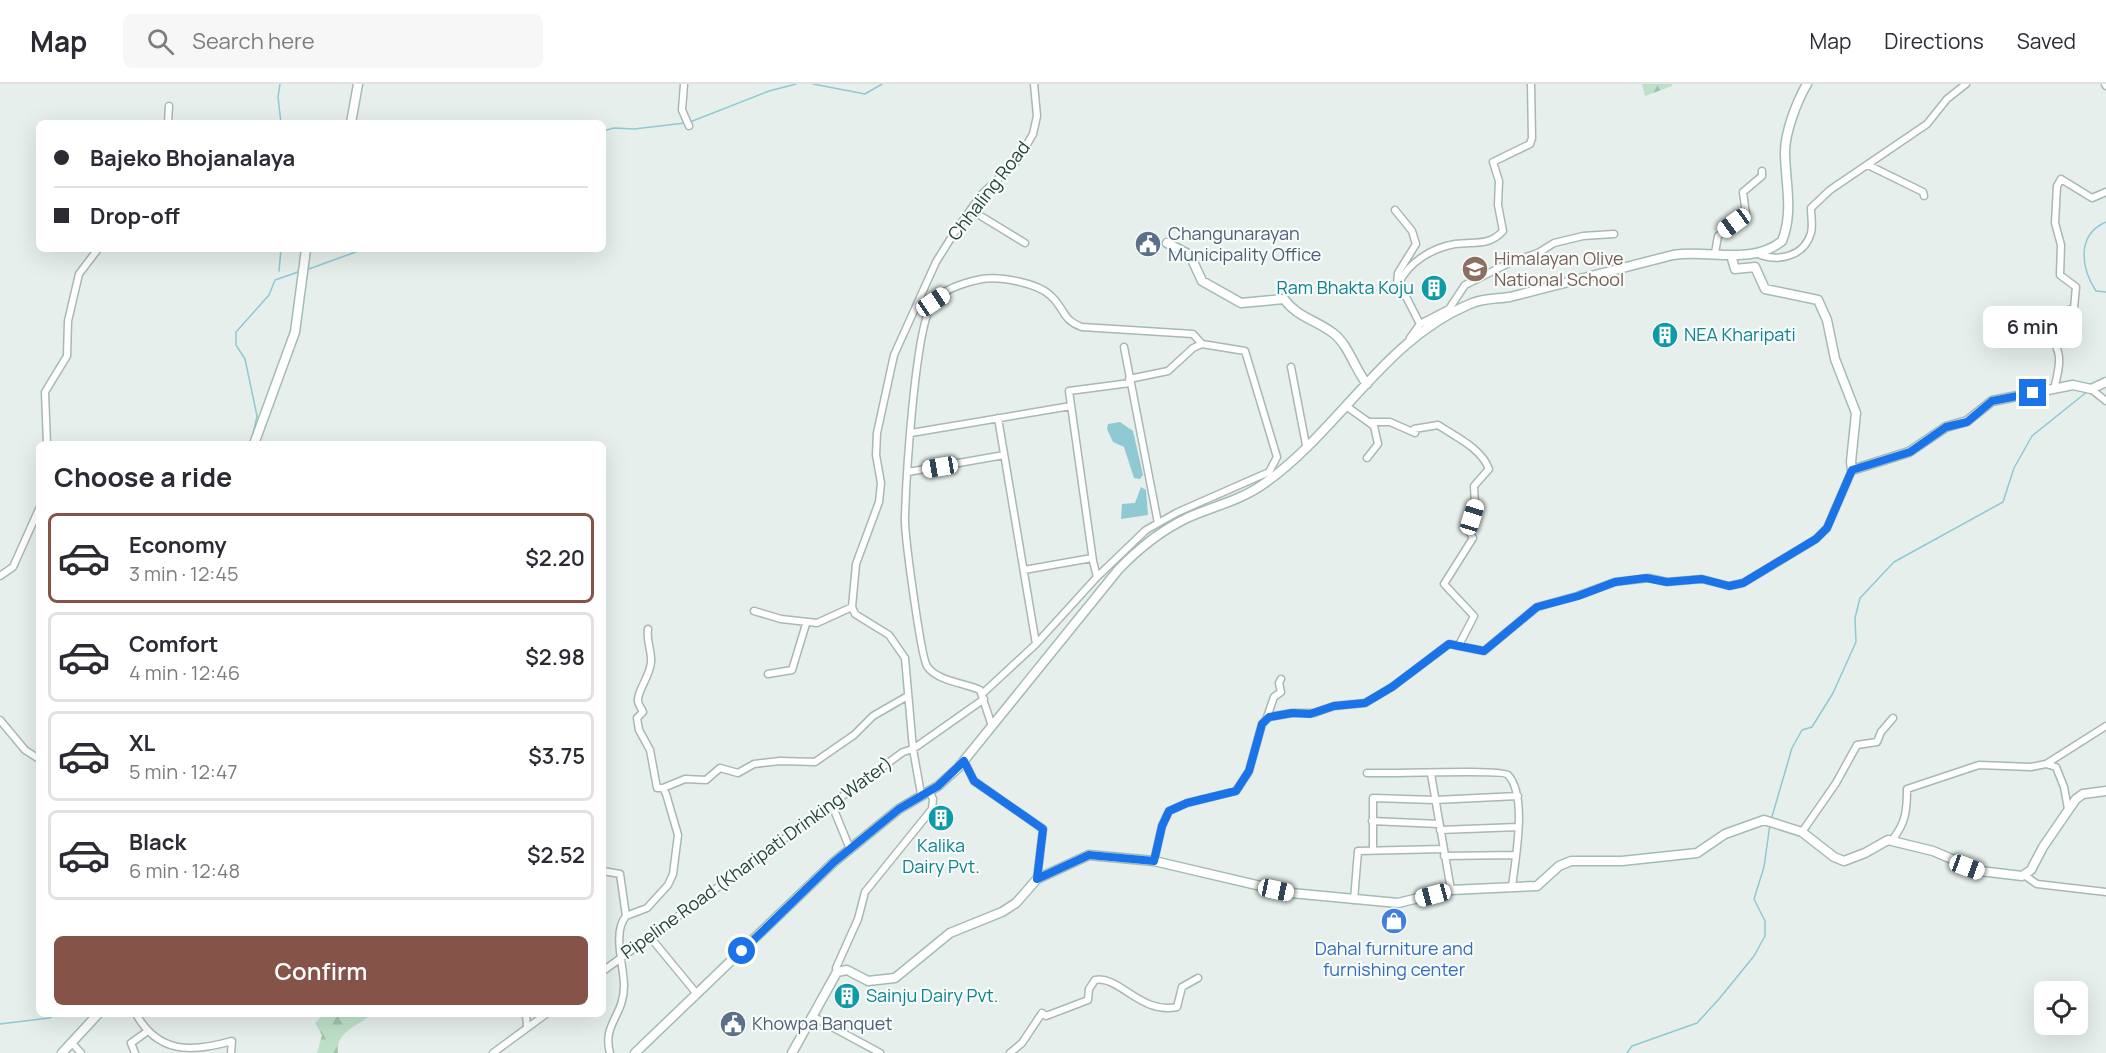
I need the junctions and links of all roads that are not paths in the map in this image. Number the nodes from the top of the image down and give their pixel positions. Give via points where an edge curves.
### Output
1 (358, 84) edge
2 (684, 84) edge
3 (1034, 84) edge
4 (1531, 84) edge
5 (1807, 84) edge
6 (1966, 84) edge
7 (169, 106) dead end
8 (168, 120) edge
9 (352, 120) edge
10 (689, 126) dead end
11 (1868, 165) junction
12 (1762, 171) dead end
13 (2106, 192) edge
14 (1924, 196) dead end
15 (971, 210) junction
16 (1395, 210) dead end
17 (1614, 234) dead end
18 (1025, 243) dead end
19 (1167, 243) dead end
20 (96, 252) edge
21 (305, 252) edge
22 (1715, 253) junction
23 (1758, 254) junction
24 (1731, 255) junction
25 (1400, 287) junction
26 (1420, 324) junction
27 (1410, 338) junction
28 (1202, 344) junction
29 (1124, 347) dead end
30 (1291, 367) dead end
31 (1130, 381) junction
32 (2106, 382) edge
33 (1367, 384) junction
34 (2091, 389) junction
35 (2054, 390) junction
36 (2106, 400) edge
37 (1071, 406) junction
38 (1346, 406) junction
39 (999, 418) junction
40 (1370, 422) junction
41 (911, 433) junction
42 (46, 441) edge
43 (255, 441) edge
44 (1306, 445) junction
45 (1004, 455) junction
46 (1367, 458) dead end
47 (1852, 470) junction
48 (909, 472) junction
49 (36, 516) edge
50 (1158, 523) junction
51 (1092, 558) junction
52 (1024, 570) junction
53 (0, 576) edge
54 (1097, 577) junction
55 (852, 608) junction
56 (754, 611) dead end
57 (806, 624) junction
58 (648, 629) dead end
59 (1036, 644) junction
60 (1459, 645) junction
61 (768, 674) dead end
62 (1281, 679) dead end
63 (983, 696) junction
64 (906, 697) junction
65 (1893, 718) dead end
66 (0, 720) edge
67 (1266, 720) junction
68 (992, 726) junction
69 (2106, 726) edge
70 (913, 749) junction
71 (36, 757) edge
72 (964, 761) junction
73 (2046, 764) junction
74 (1367, 773) dead end
75 (1431, 774) junction
76 (663, 788) junction
77 (2106, 790) edge
78 (925, 792) junction
79 (1518, 796) junction
80 (1435, 800) junction
81 (832, 805) junction
82 (2068, 809) junction
83 (1372, 821) junction
84 (1439, 827) junction
85 (1518, 827) junction
86 (1802, 832) junction
87 (1893, 840) junction
88 (850, 849) junction
89 (1373, 849) junction
90 (1443, 852) junction
91 (1516, 855) junction
92 (1154, 861) junction
93 (606, 872) edge
94 (2024, 876) junction
95 (1037, 879) junction
96 (1512, 887) junction
97 (1451, 890) junction
98 (2106, 892) edge
99 (1354, 900) junction
100 (626, 916) junction
101 (650, 937) junction
102 (622, 957) junction
103 (606, 969) edge
104 (837, 972) junction
105 (1198, 978) dead end
106 (697, 994) junction
107 (812, 1016) junction
108 (95, 1017) edge
109 (137, 1017) edge
110 (526, 1017) edge
111 (542, 1017) edge
112 (527, 1027) junction
113 (145, 1033) junction
114 (71, 1042) junction
115 (62, 1053) edge
116 (81, 1053) edge
117 (135, 1053) edge
118 (231, 1053) edge
119 (493, 1053) edge
120 (610, 1053) edge
121 (635, 1053) edge
122 (792, 1053) edge
123 (880, 1053) edge
124 (1010, 1053) edge

1 - 9 main road
2 - 10 street via 682,110
3 - 15 street, Chhaling Road via 1037,116 1033,134 1018,160
4 - 25 street via 1530,144 1493,162 1499,182 1503,231 1489,242 1435,249 1409,268
5 - 23 main road via 1786,144 1787,230 1782,241
6 - 11 street via 1947,99 1927,124
7 - 8 street
11 - 14 street via 1911,185
11 - 23 street via 1811,208 1810,233 1800,251 1769,258
12 - 22 street via 1762,176 1743,192 1746,214 1718,236
13 - 35 street via 2092,198 2061,179 2057,186 2055,223 2061,245 2060,275 2076,287 2074,308 2048,318 2045,326 2059,348 2061,361
15 - 18 street
15 - 55 street, Chhaling Road via 936,262 894,355 877,433 876,455 882,483 879,502 856,564
16 - 25 street via 1412,231 1416,244 1398,273 1396,281
17 - 26 street via 1554,243 1511,262 1465,285 1449,309
19 - 33 main road via 1191,255 1202,281 1241,303 1284,299 1293,312 1336,334
20 - 42 street via 79,274 68,321 66,356 45,392
21 - 43 main road via 295,332
22 - 24 main road
22 - 27 main road via 1673,255 1510,297 1482,300
23 - 24 main road
24 - 47 main road via 1735,269 1755,267 1765,289 1818,300 1856,413
25 - 26 street
26 - 27 street
27 - 33 main road
28 - 31 street via 1168,371
28 - 41 street via 1193,334 1082,327 1070,323 1051,295 1020,280 984,278 955,287 933,302 920,344
28 - 50 street, Pipeline Road (Kharipati Drinking Water) via 1233,347 1247,353 1276,457 1269,472
29 - 31 street
30 - 44 street
31 - 37 street via 1069,391
31 - 50 street
32 - 34 main road
33 - 38 main road
34 - 35 main road via 2073,385
34 - 36 street
35 - 47 main road via 1992,401 1967,422 1946,427 1910,452
37 - 39 street
37 - 51 street
38 - 40 street
38 - 44 main road
39 - 41 street
39 - 45 street
40 - 46 street via 1378,444
40 - 60 street via 1390,422 1415,433 1414,429 1438,425 1473,447 1486,461 1489,469 1474,486 1475,505 1466,526 1473,538 1444,584 1474,616
41 - 48 street
44 - 68 main road via 1263,484 1174,525 1138,550
45 - 48 street
45 - 52 street
47 - 60 street via 1827,528 1816,539 1743,583 1729,586 1702,579 1667,582 1646,578 1615,582 1537,607 1484,651
48 - 63 street via 904,520 926,664 932,672 980,690
49 - 53 street via 13,567
50 - 54 street, Pipeline Road (Kharipati Drinking Water)
51 - 52 street
51 - 54 street
52 - 59 street
54 - 59 street, Pipeline Road (Kharipati Drinking Water)
55 - 57 street
55 - 64 street via 897,644 904,658
56 - 57 street
57 - 61 street via 792,670
58 - 76 street via 651,660 638,696 637,703 643,712 637,718 650,750 657,788
59 - 63 street, Pipeline Road (Kharipati Drinking Water)
60 - 67 street via 1446,645 1418,669 1365,703 1334,706 1310,714 1282,714
62 - 67 street via 1281,692 1274,697
63 - 68 street
63 - 70 street, Pipeline Road (Kharipati Drinking Water)
64 - 70 street
64 - 76 street via 886,706 815,762 754,764 738,773 720,768 706,780 685,779
65 - 86 street via 1877,742 1857,745
66 - 71 street
67 - 92 street via 1260,727 1249,771 1240,787 1229,795 1169,811
68 - 72 main road
69 - 73 street
70 - 78 street
70 - 81 street, Pipeline Road (Kharipati Drinking Water) via 903,752
72 - 78 main road via 938,786
72 - 95 street via 974,781 1043,829
73 - 82 street via 2056,767
73 - 87 street via 1979,765 1907,789 1903,827
74 - 75 street
75 - 79 street via 1504,771 1515,784
75 - 80 street
76 - 100 street via 678,835 673,874 647,908
77 - 82 main road via 2083,794
78 - 88 main road
78 - 104 street via 933,799 932,809 865,892
79 - 80 street
79 - 85 street
80 - 83 street via 1373,798
80 - 84 street
81 - 88 street
81 - 101 street, Pipeline Road (Kharipati Drinking Water)
82 - 94 main road
83 - 84 street
83 - 89 street
84 - 85 street
84 - 90 street
85 - 91 street
86 - 87 main road via 1844,861
86 - 96 main road via 1764,820 1725,834 1696,853 1622,861 1571,861 1559,866 1540,885
87 - 94 main road via 1933,851 1980,871
88 - 106 main road
89 - 90 street
89 - 99 street via 1362,849 1356,855
90 - 91 street
90 - 97 street
91 - 96 street
92 - 95 main road via 1089,855
92 - 99 main road via 1291,893
93 - 100 street via 620,874
94 - 98 street via 2037,884
95 - 104 main road via 1010,908 950,933 895,978 868,981 845,970
96 - 97 main road
97 - 99 main road via 1398,903
100 - 102 street via 620,927
101 - 102 street, Pipeline Road (Kharipati Drinking Water)
101 - 106 street
102 - 103 street, Pipeline Road (Kharipati Drinking Water)
102 - 120 street via 623,999 608,1032
104 - 107 main road
105 - 124 street via 1182,987 1177,1007 1170,1009 1153,1008 1106,981 1095,980 1089,988 1088,1000 1046,1016 1042,1013 1023,1043
106 - 121 main road
107 - 122 main road
107 - 123 street
108 - 114 main road
109 - 113 street
110 - 112 street
111 - 112 street
112 - 119 street
113 - 117 street via 131,1043
113 - 118 street via 168,1047 184,1051 232,1041
114 - 115 main road
114 - 116 street

